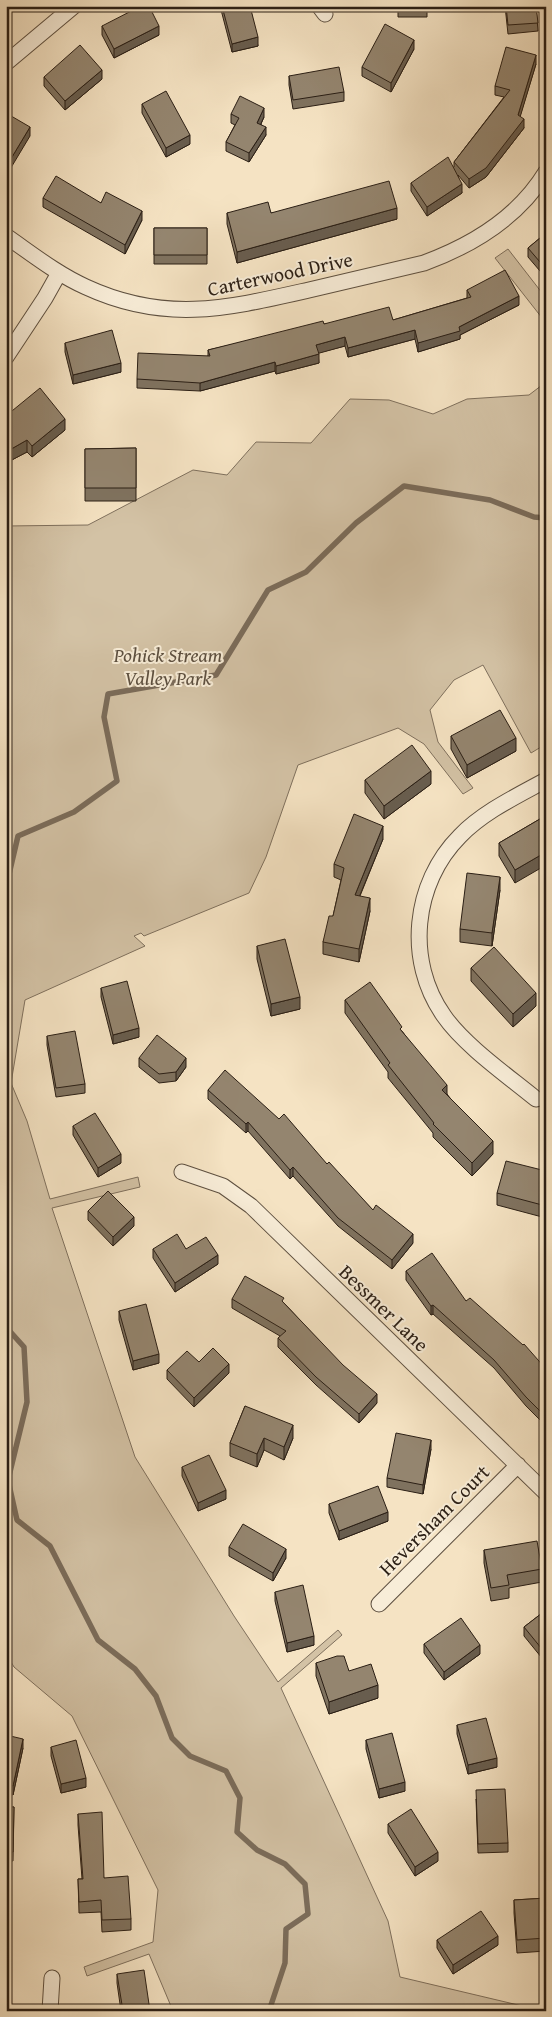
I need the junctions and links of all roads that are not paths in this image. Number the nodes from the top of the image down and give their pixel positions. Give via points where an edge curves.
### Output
1 (74, 6) edge
2 (6, 64) edge
3 (546, 172) edge
4 (6, 236) edge
5 (59, 273) junction
6 (6, 357) edge
7 (546, 780) edge
8 (536, 1099) dead end
9 (182, 1172) dead end
10 (518, 1465) junction
11 (546, 1493) edge
12 (379, 1604) dead end
13 (52, 1978) dead end
14 (50, 2011) edge

1 - 2 street
3 - 5 street, Carterwood Drive via 514,211 492,229 451,253 424,263 240,306 185,310 133,303 87,288
4 - 5 street, Carterwood Drive
5 - 6 street
7 - 8 street via 478,820 449,848 426,890 418,938 426,982 444,1016 460,1035
9 - 10 street, Bessmer Lane via 223,1186 251,1206
10 - 11 street, Bessmer Lane
10 - 12 street, Heversham Court
13 - 14 street

